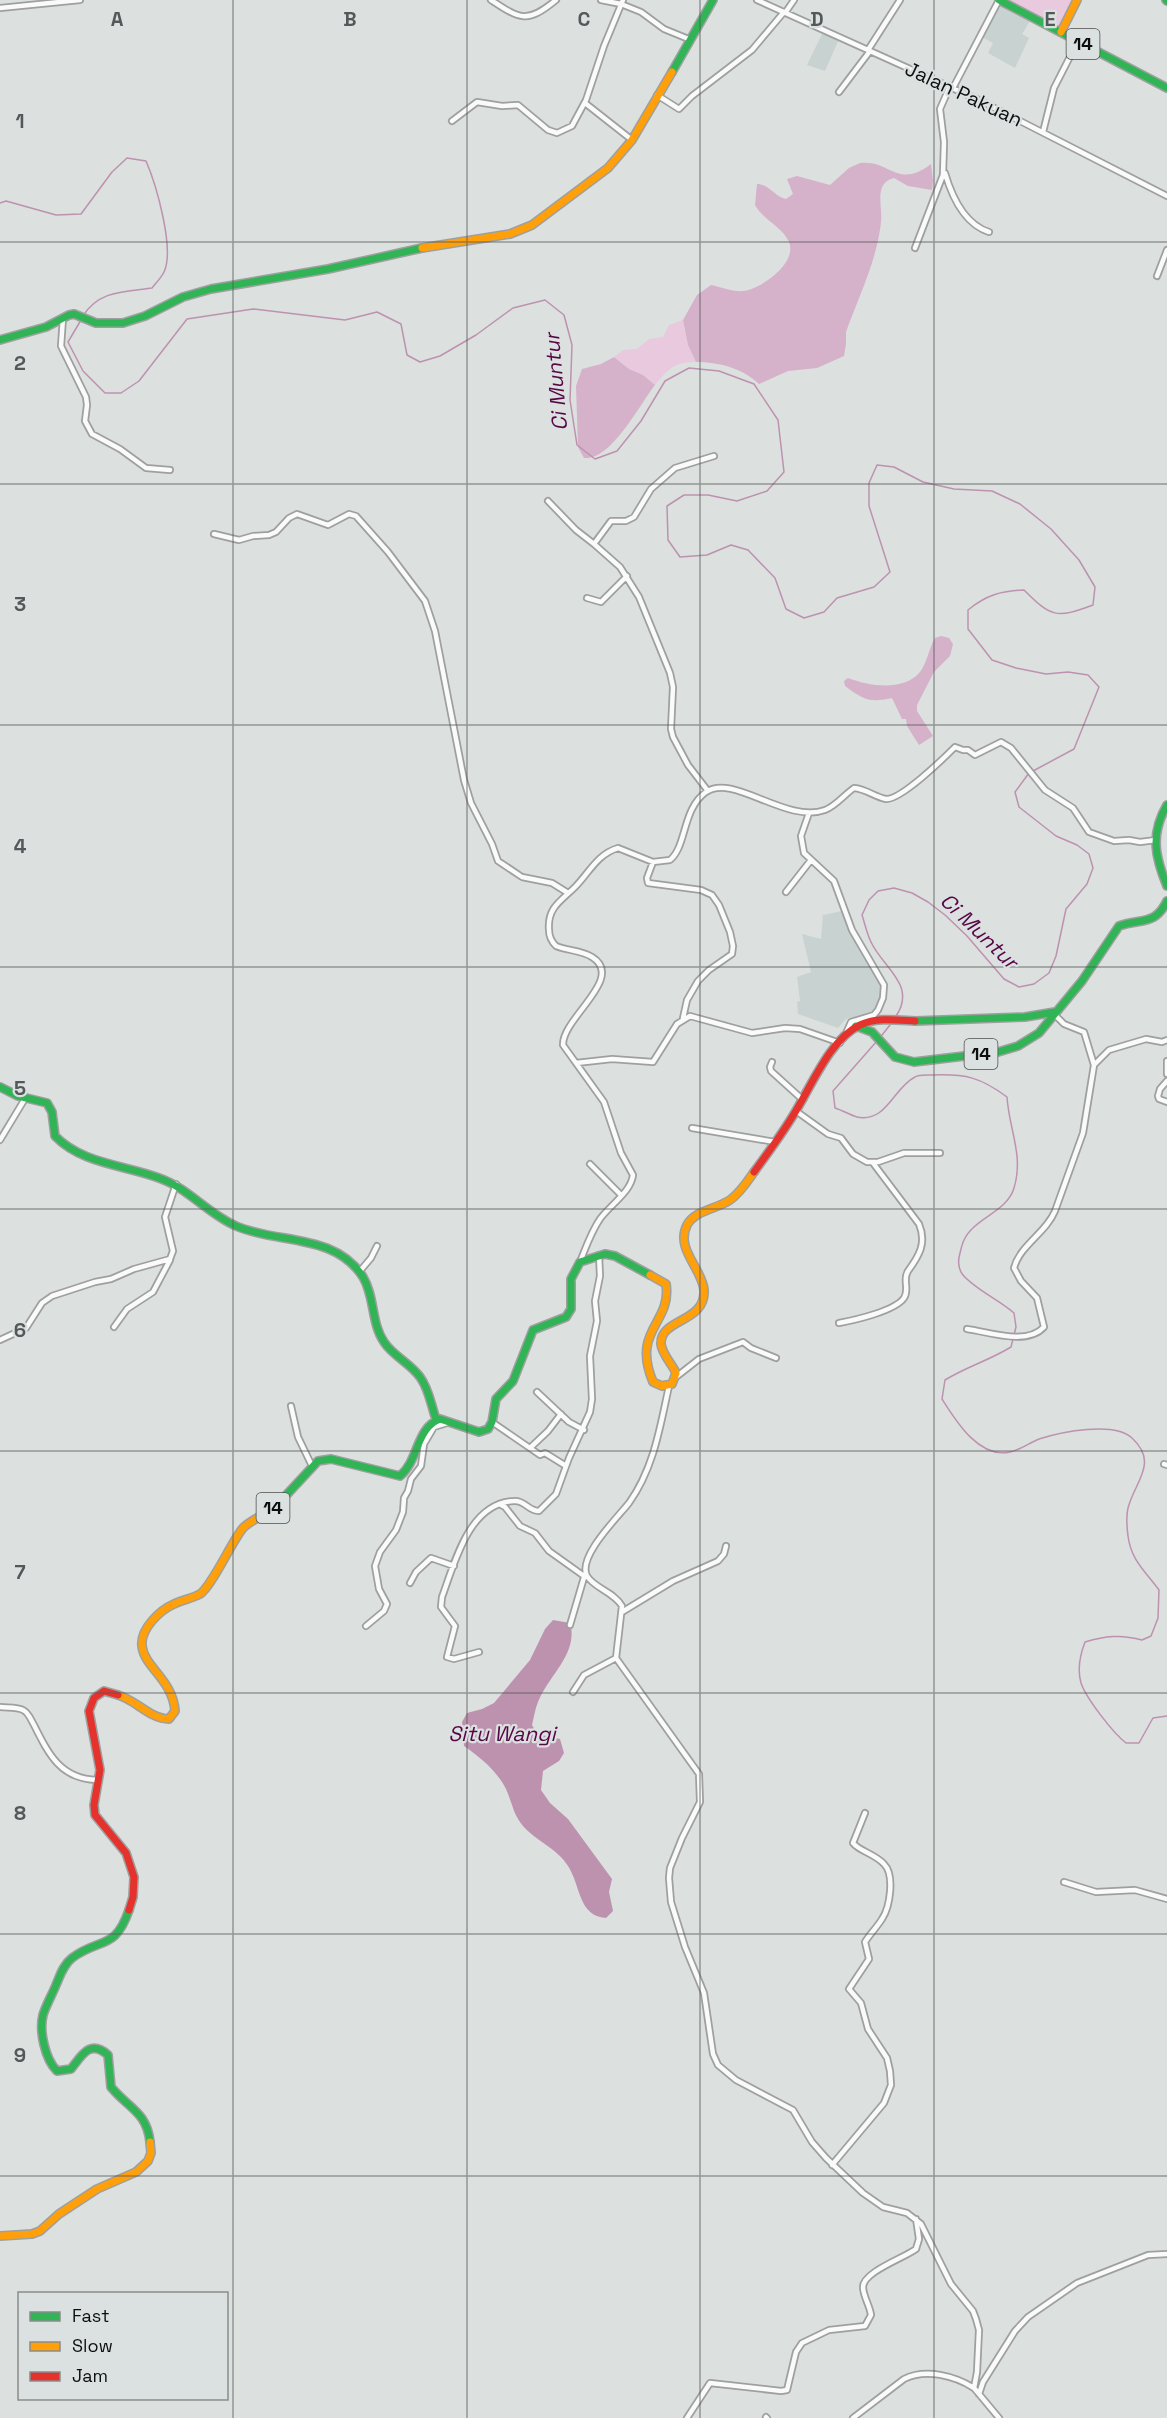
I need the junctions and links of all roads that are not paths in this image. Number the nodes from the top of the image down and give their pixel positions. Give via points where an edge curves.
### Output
1 (80, 0) edge
2 (490, 0) edge
3 (556, 0) edge
4 (601, 0) edge
5 (713, 0) edge
6 (757, 0) edge
7 (794, 0) edge
8 (900, 0) edge
9 (1077, 0) edge
10 (1001, 1) edge
11 (622, 2) edge
12 (0, 8) edge
13 (785, 13) junction
14 (1061, 32) junction
15 (691, 40) junction
16 (1078, 41) junction
17 (869, 50) junction
18 (952, 87) junction
19 (1167, 88) edge
20 (839, 92) dead end
21 (657, 95) junction
22 (585, 103) junction
23 (452, 121) dead end
24 (1043, 132) junction
25 (632, 140) junction
26 (944, 171) junction
27 (1167, 196) edge
28 (989, 232) dead end
29 (915, 248) dead end
30 (1167, 250) edge
31 (1157, 276) dead end
32 (63, 318) junction
33 (0, 340) edge
34 (714, 456) dead end
35 (170, 470) dead end
36 (548, 501) dead end
37 (214, 534) dead end
38 (594, 544) junction
39 (627, 576) junction
40 (587, 598) dead end
41 (708, 791) junction
42 (1167, 805) edge
43 (809, 813) junction
44 (1157, 840) junction
45 (1167, 860) edge
46 (811, 861) junction
47 (1158, 861) junction
48 (653, 862) junction
49 (1167, 886) edge
50 (786, 891) dead end
51 (568, 893) junction
52 (1167, 901) edge
53 (1054, 1013) junction
54 (683, 1018) junction
55 (856, 1026) junction
56 (848, 1033) junction
57 (1167, 1040) edge
58 (840, 1043) junction
59 (1167, 1061) edge
60 (772, 1062) dead end
61 (576, 1063) junction
62 (1094, 1065) junction
63 (1167, 1074) edge
64 (1167, 1081) edge
65 (0, 1087) edge
66 (26, 1097) junction
67 (803, 1100) junction
68 (1167, 1102) edge
69 (796, 1111) junction
70 (0, 1128) edge
71 (692, 1128) dead end
72 (6, 1131) junction
73 (0, 1140) edge
74 (775, 1142) junction
75 (940, 1153) dead end
76 (873, 1163) junction
77 (590, 1164) dead end
78 (176, 1184) junction
79 (621, 1195) junction
80 (377, 1246) dead end
81 (599, 1255) junction
82 (172, 1258) junction
83 (580, 1262) junction
84 (360, 1271) junction
85 (840, 1323) dead end
86 (114, 1327) dead end
87 (967, 1329) dead end
88 (0, 1340) edge
89 (776, 1358) dead end
90 (675, 1378) junction
91 (669, 1386) junction
92 (537, 1392) dead end
93 (291, 1406) dead end
94 (561, 1414) junction
95 (436, 1419) junction
96 (450, 1422) junction
97 (492, 1422) junction
98 (584, 1430) junction
99 (530, 1448) junction
100 (312, 1466) junction
101 (566, 1466) junction
102 (500, 1505) junction
103 (726, 1546) dead end
104 (454, 1566) junction
105 (585, 1574) junction
106 (410, 1583) dead end
107 (622, 1612) junction
108 (570, 1625) dead end
109 (366, 1626) dead end
110 (479, 1652) dead end
111 (616, 1658) junction
112 (573, 1692) dead end
113 (0, 1707) edge
114 (99, 1780) junction
115 (865, 1813) dead end
116 (1064, 1882) dead end
117 (1167, 1899) edge
118 (832, 2165) junction
119 (916, 2219) junction
120 (0, 2236) edge
121 (1167, 2254) edge
122 (974, 2388) junction
123 (979, 2394) junction
124 (687, 2418) edge
125 (854, 2418) edge
126 (999, 2418) edge

1 - 12 street
2 - 3 street via 521,17 540,12
4 - 11 street
5 - 15 main road
6 - 13 street, Jalan Pakuan
7 - 13 street
8 - 17 street
9 - 14 main road
10 - 14 main road, 14
10 - 18 street
11 - 15 street via 664,29
11 - 22 street
13 - 17 street, Jalan Pakuan
13 - 21 street via 752,50 679,109
14 - 16 main road, 14
15 - 21 main road
16 - 19 main road, 14
16 - 24 street via 1054,88
17 - 18 street, Jalan Pakuan
17 - 20 street
18 - 24 street, Jalan Pakuan
18 - 26 street via 940,109
21 - 25 main road
22 - 23 street via 572,126 558,133 543,128 518,105 478,102
22 - 25 street
24 - 27 street, Jalan Pakuan
25 - 32 main road via 589,183 532,225 510,234 211,289 123,323 96,323 74,314
26 - 28 street via 954,201 981,229
26 - 29 street
30 - 31 street
32 - 33 main road
32 - 35 street via 61,346 86,397 88,429 146,468
34 - 38 street via 670,471 651,489 634,518 611,521
36 - 38 street
37 - 51 street via 239,540 269,535 297,514 328,525 350,514 356,516 425,602 435,631 464,780 497,860 522,877 552,883
38 - 39 street
39 - 40 street via 601,602
39 - 41 street via 668,663 673,687 673,737
41 - 43 street via 729,788 770,804
41 - 48 street via 692,811 674,857
42 - 44 main road via 1159,821
43 - 44 street via 827,809 854,788 892,798 923,777 956,746 975,755 1005,742 1038,782 1073,808 1094,834 1114,841
43 - 46 street via 801,843
44 - 47 main road
45 - 47 street
46 - 50 street
46 - 56 street via 834,881 856,937 884,985 878,1010 851,1022
47 - 49 main road
48 - 51 street via 624,850 612,850 594,863
48 - 54 street via 648,883 712,895 732,940 732,954 709,970 693,989
51 - 61 street via 551,911 550,937 556,946 593,957 603,972 596,992 564,1035 564,1048
52 - 53 main road, 14 via 1155,918 1119,926 1097,961
53 - 55 main road, 14 via 922,1022 880,1019
53 - 55 main road, 14 via 1033,1037 1018,1046 926,1061 893,1054 875,1035
53 - 62 street via 1064,1024 1084,1032
54 - 58 street via 697,1016 752,1032 800,1029
54 - 61 street via 653,1062 612,1059
55 - 56 main road, 14
56 - 58 main road, 14
57 - 62 street via 1144,1039 1109,1050
58 - 67 main road, 14
59 - 63 street
60 - 67 street via 770,1069
61 - 79 street via 604,1102 621,1153 633,1174 632,1182
62 - 87 street via 1083,1133 1055,1211 1015,1264 1018,1276 1037,1298 1045,1324 1040,1331 1019,1337
64 - 68 street via 1158,1096
65 - 66 main road
66 - 72 street
66 - 78 main road via 49,1105 55,1136 68,1149
67 - 69 main road, 14
69 - 74 main road, 14
69 - 76 street via 828,1134 843,1139 859,1159
70 - 72 street
71 - 74 street
72 - 73 street
74 - 90 main road, 14 via 737,1195 696,1216 686,1227 686,1248 705,1292 698,1310 689,1319 668,1328 662,1338 662,1348 675,1369
75 - 76 street via 904,1154
76 - 85 street via 919,1224 921,1251 904,1276 904,1298 886,1310
77 - 79 street
78 - 82 street via 165,1217
78 - 84 main road via 234,1225 324,1247
79 - 83 street via 593,1230
80 - 84 street
81 - 83 main road
81 - 91 main road via 622,1258 666,1284 668,1298 648,1336 646,1358 652,1382
81 - 98 street via 597,1321 590,1352 592,1406
82 - 86 street via 153,1292 127,1310
82 - 88 street via 52,1296 42,1303 26,1328
83 - 97 main road via 571,1279 569,1312 562,1320 532,1330 513,1380 496,1399
84 - 95 main road via 383,1340 424,1383
89 - 90 street via 743,1342 699,1359
90 - 91 main road
91 - 105 street via 649,1468 631,1500 594,1544
92 - 94 street
93 - 100 street via 298,1437
94 - 98 street
94 - 99 street
95 - 96 main road
95 - 100 main road via 425,1430 412,1464 400,1476 331,1459
96 - 97 main road via 479,1432 488,1429
96 - 109 street via 434,1427 424,1442 421,1464 410,1480 399,1524 375,1566 387,1607
97 - 99 street
98 - 101 street
99 - 101 street
100 - 114 main road, 14 via 277,1505 244,1527 202,1593 163,1610 146,1629 142,1640 144,1652 174,1698 170,1719 160,1719 114,1693 104,1692 94,1698 89,1718
101 - 102 street via 556,1494 539,1511 517,1501
102 - 104 street via 471,1527
102 - 105 street via 549,1551
103 - 107 street via 718,1561 673,1581
104 - 106 street via 432,1558
104 - 110 street via 441,1602 455,1626 446,1655 451,1660
105 - 107 street via 619,1601
105 - 108 street
107 - 111 street
111 - 112 street via 584,1675
111 - 118 street via 699,1774 700,1802 682,1838 669,1878 671,1902 704,1993 715,2059 729,2075 793,2110 812,2142
113 - 114 street via 25,1711 64,1770 79,1778
114 - 120 main road, 14 via 94,1815 126,1853 134,1877 133,1897 122,1930 65,1965 43,2015 42,2030 50,2064 57,2071 71,2069 84,2052 93,2048 108,2055 111,2086 144,2119 151,2153 136,2172 97,2189 40,2231
115 - 118 street via 853,1843 885,1864 890,1887 884,1916 865,1942 869,1959 849,1989 861,2003 868,2029 887,2058 891,2085 884,2103
116 - 117 street via 1102,1893 1135,1890
118 - 119 street via 879,2205
119 - 122 street via 951,2284 975,2315 979,2330
119 - 124 street via 916,2249 870,2275 864,2283 872,2315 865,2326 829,2330 802,2343 787,2390 710,2383
121 - 123 street via 1148,2255 1077,2283 1028,2317 983,2382
122 - 123 street
122 - 125 street via 953,2377 913,2375
123 - 126 street

